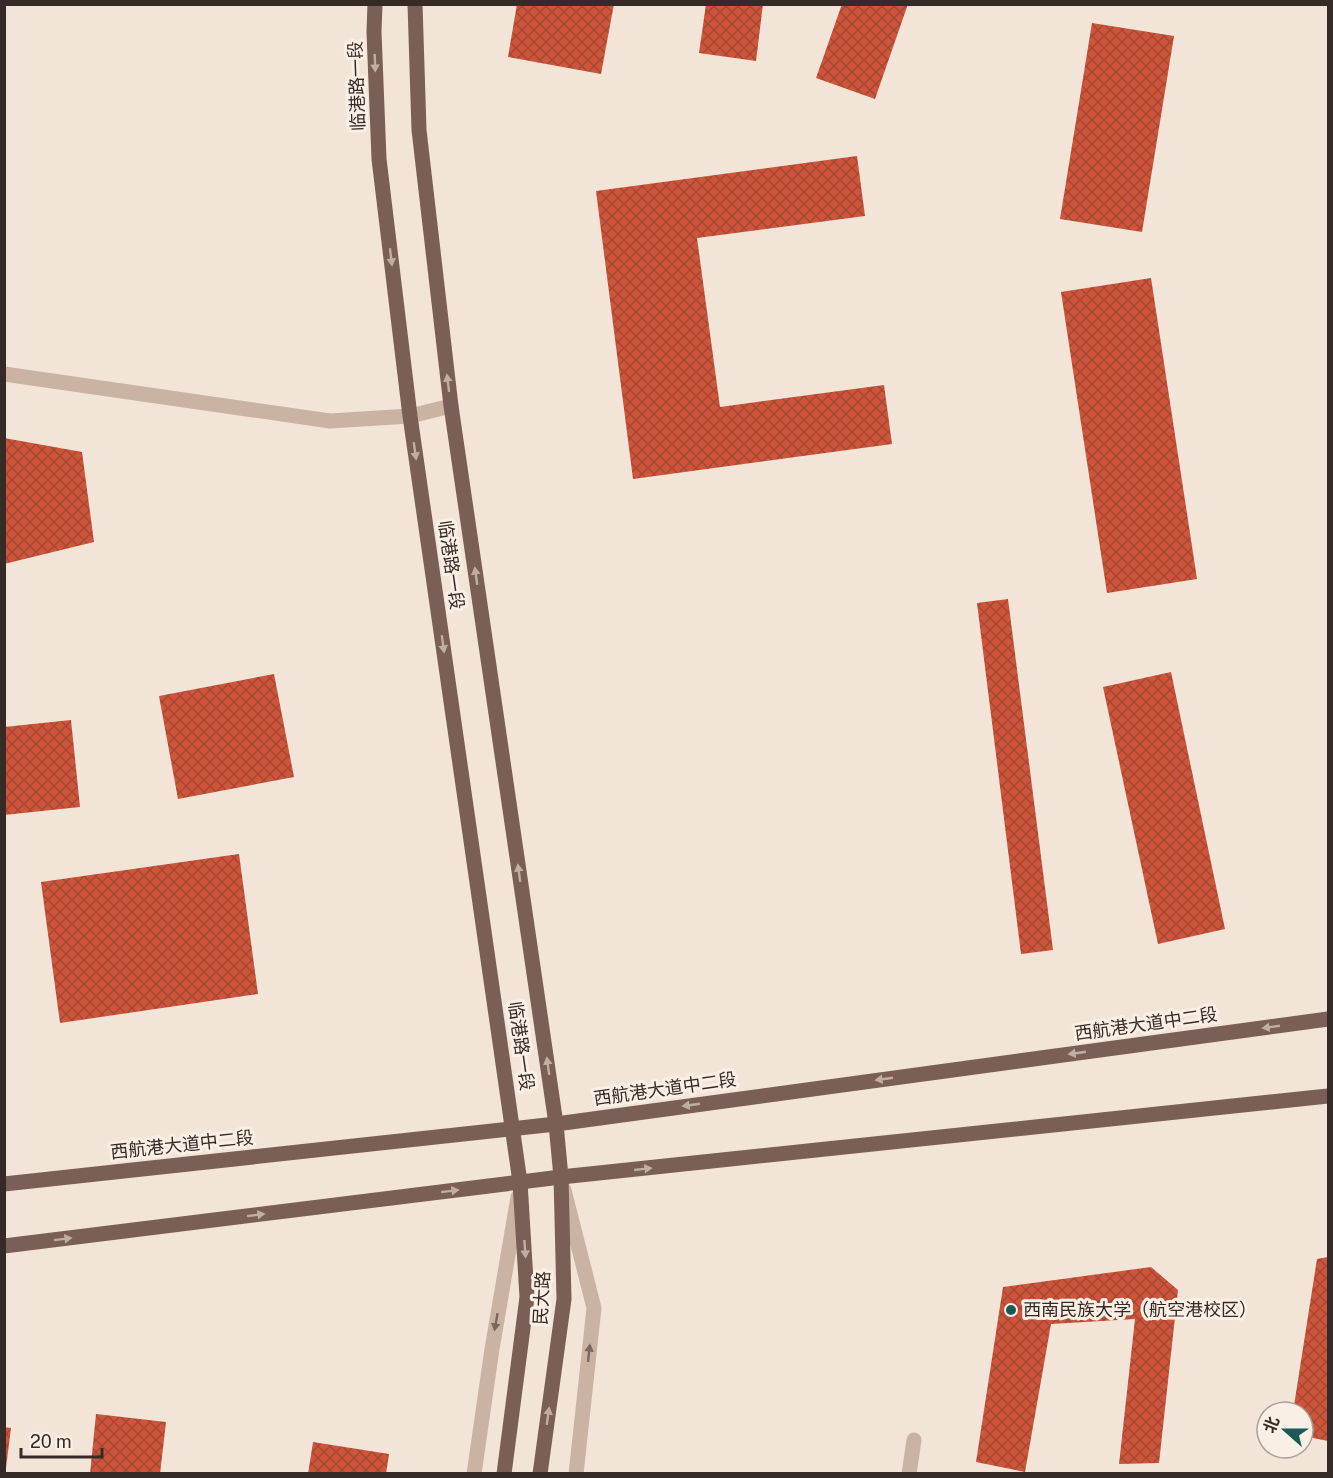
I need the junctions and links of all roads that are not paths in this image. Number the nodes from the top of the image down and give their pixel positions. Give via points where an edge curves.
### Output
1 (375, 4) edge
2 (416, 4) edge
3 (4, 374) edge
4 (451, 406) junction
5 (410, 416) junction
6 (1329, 1019) edge
7 (1329, 1096) edge
8 (556, 1124) junction
9 (514, 1128) junction
10 (561, 1177) junction
11 (520, 1182) junction
12 (4, 1184) edge
13 (4, 1246) edge
14 (914, 1440) dead end
15 (474, 1473) edge
16 (504, 1473) edge
17 (540, 1473) edge
18 (576, 1473) edge
19 (909, 1473) edge

1 -> 5 main road, 临港路一段 via 379,159
4 -> 2 main road, 临港路一段 via 418,130
3 - 5 street via 330,421
4 - 5 street
8 -> 4 main road, 临港路一段
5 -> 9 main road, 临港路一段
6 -> 8 main road, 西航港大道中二段
10 -> 7 main road
8 - 9 main road, 西航港大道中二段
8 - 10 main road, 民大路
9 - 11 main road, 民大路
9 - 12 main road, 西航港大道中二段
10 - 11 main road
17 -> 10 main road, 民大路 via 564,1299
18 -> 10 street via 594,1308
13 -> 11 main road
11 -> 15 street
11 -> 16 main road, 民大路 via 528,1297
14 - 19 street

